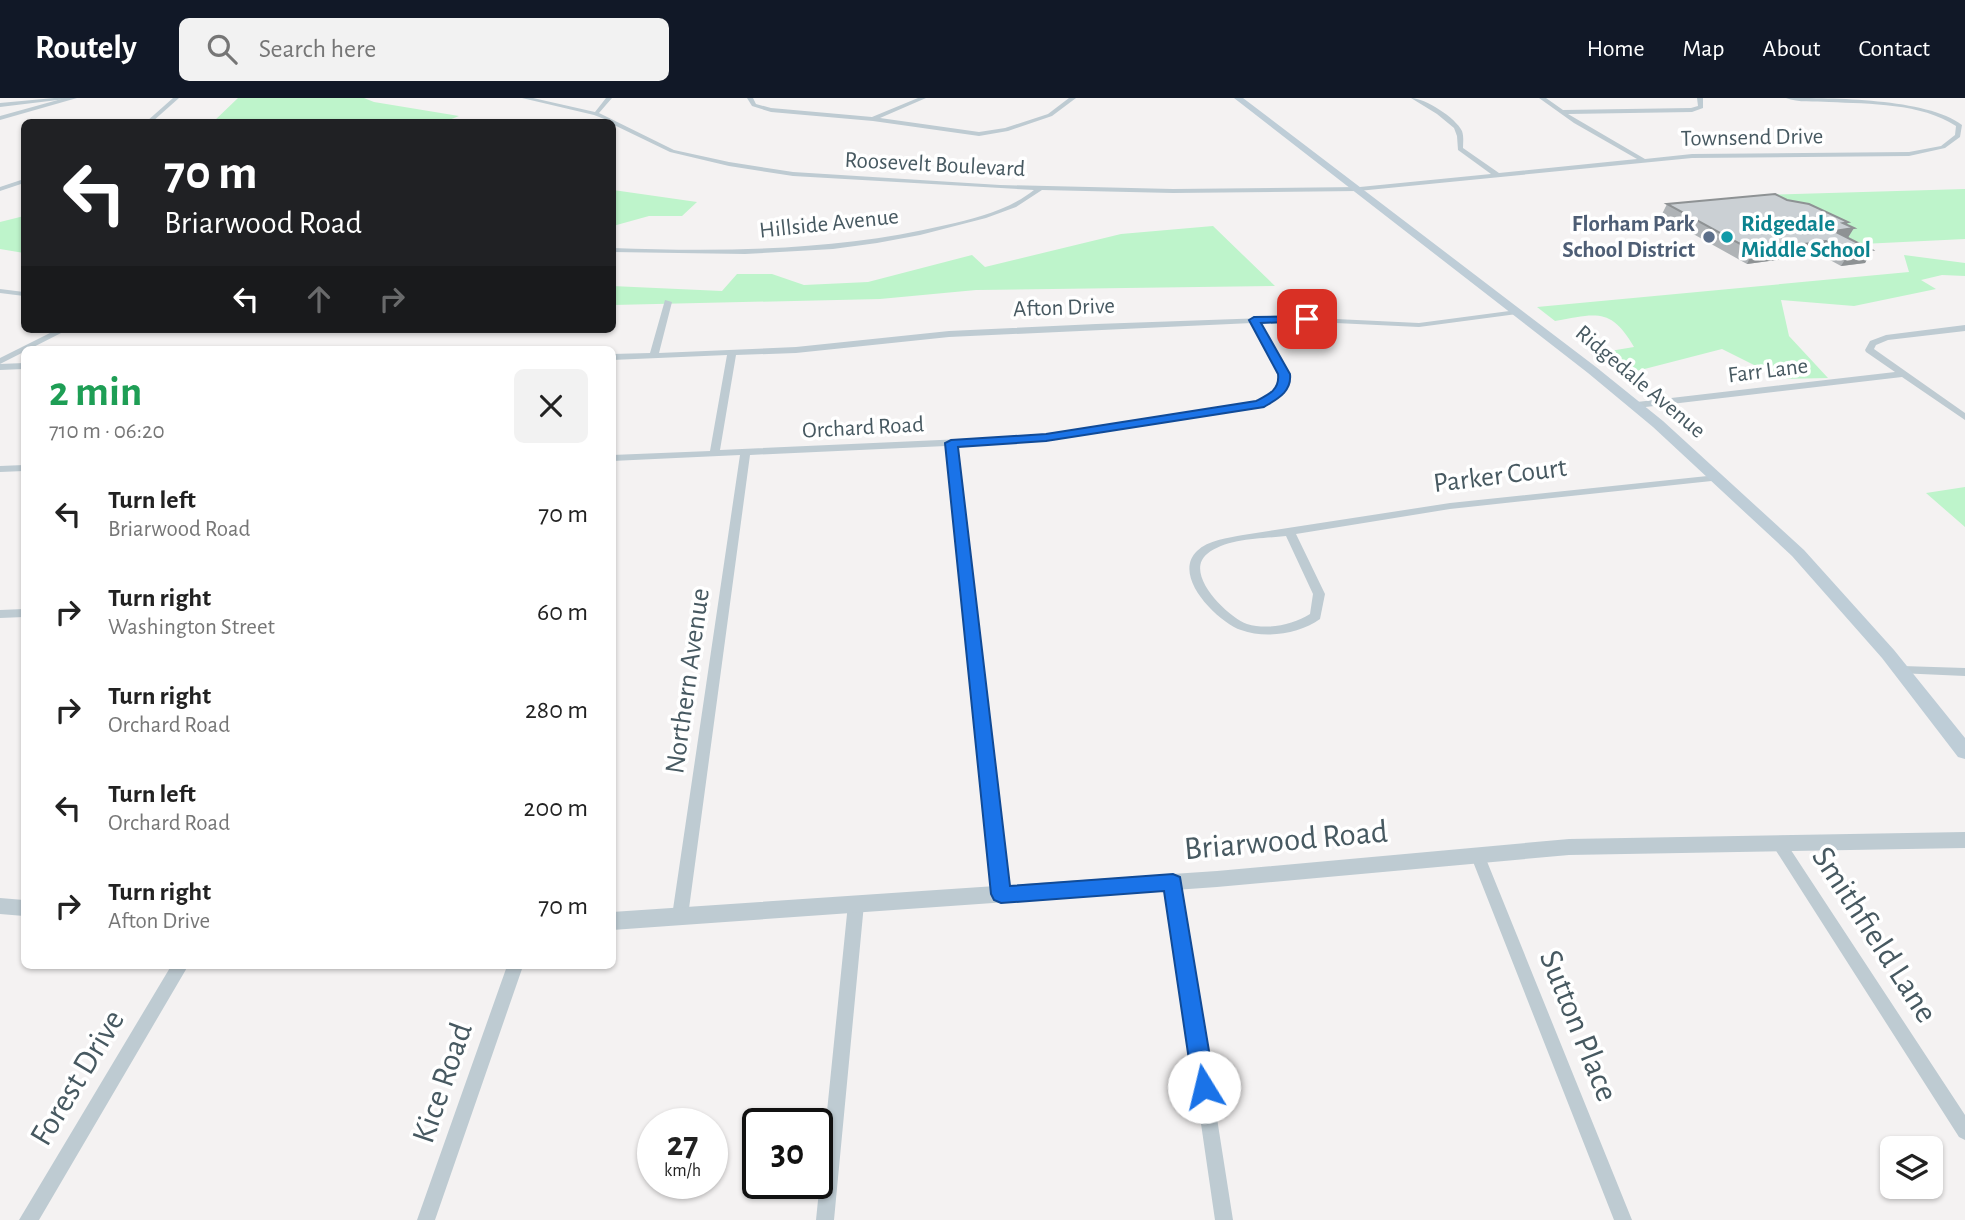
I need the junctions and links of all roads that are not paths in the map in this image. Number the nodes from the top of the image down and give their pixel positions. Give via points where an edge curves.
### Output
1 (72, 98) edge
2 (176, 98) edge
3 (525, 98) edge
4 (609, 98) edge
5 (750, 98) edge
6 (923, 98) edge
7 (1073, 98) edge
8 (1414, 98) edge
9 (1542, 98) edge
10 (1700, 98) edge
11 (1789, 98) edge
12 (1242, 100) edge
13 (0, 105) edge
14 (1561, 111) junction
15 (596, 114) junction
16 (0, 118) edge
17 (152, 119) edge
18 (606, 119) edge
19 (873, 119) junction
20 (616, 124) edge
21 (1644, 160) junction
22 (1497, 175) junction
23 (21, 182) edge
24 (1040, 188) junction
25 (0, 189) edge
26 (1358, 189) junction
27 (616, 250) edge
28 (0, 291) edge
29 (21, 294) edge
30 (668, 302) dead end
31 (1517, 312) junction
32 (1254, 320) junction
33 (1965, 328) edge
34 (57, 333) edge
35 (30, 346) edge
36 (21, 351) edge
37 (732, 353) junction
38 (654, 356) junction
39 (616, 357) edge
40 (0, 361) edge
41 (21, 366) edge
42 (0, 367) edge
43 (1903, 374) junction
44 (1637, 405) junction
45 (1965, 417) edge
46 (951, 443) junction
47 (745, 452) junction
48 (714, 454) junction
49 (616, 458) edge
50 (21, 468) edge
51 (0, 469) edge
52 (1717, 478) junction
53 (1290, 531) junction
54 (21, 612) edge
55 (0, 614) edge
56 (1902, 670) junction
57 (1965, 672) edge
58 (1965, 752) edge
59 (1965, 840) edge
60 (1778, 842) junction
61 (1478, 855) junction
62 (1173, 883) junction
63 (1001, 894) junction
64 (856, 904) junction
65 (0, 906) edge
66 (21, 908) edge
67 (680, 916) junction
68 (616, 921) edge
69 (178, 969) edge
70 (514, 969) edge
71 (1965, 1131) edge
72 (28, 1220) edge
73 (426, 1220) edge
74 (825, 1220) edge
75 (1224, 1220) edge
76 (1623, 1220) edge

1 - 13 street
1 - 16 street
2 - 17 street
3 - 15 street, Roosevelt Boulevard
4 - 15 street
5 - 19 street via 754,105 771,110
6 - 19 street
7 - 19 street via 1050,115 988,134
8 - 22 street via 1455,126 1460,149
9 - 14 street
10 - 14 street via 1700,107 1692,110
11 - 21 street, Townsend Drive via 1923,110 1955,121 1958,136 1943,147 1909,154 1742,153
12 - 26 main road, Ridgedale Avenue
14 - 21 street
15 - 18 street, Roosevelt Boulevard
20 - 24 street, Roosevelt Boulevard via 664,148 742,167 831,177
21 - 22 street, Townsend Drive
22 - 26 street, Townsend Drive
23 - 25 street
24 - 26 street, Roosevelt Boulevard
24 - 27 street, Hillside Avenue via 1009,207 976,219 871,242 771,250
26 - 31 main road, Ridgedale Avenue
28 - 29 street
30 - 38 street
31 - 32 street, Afton Drive via 1419,325
31 - 44 main road, Ridgedale Avenue
32 - 37 street, Afton Drive via 991,331
32 - 46 street, Orchard Road via 1285,381 1278,394 1259,404 1046,438
33 - 43 street via 1873,343 1871,352
34 - 35 street
36 - 40 street
37 - 38 street, Afton Drive
37 - 48 street
38 - 39 street, Afton Drive
41 - 42 street
43 - 44 street, Farr Lane
43 - 45 street
44 - 52 main road, Ridgedale Avenue
46 - 47 street, Orchard Road
46 - 63 street
47 - 48 street, Orchard Road
47 - 67 street, Northern Avenue
48 - 49 street, Orchard Road
50 - 51 street
52 - 53 street, Parker Court via 1450,506
52 - 56 main road, Ridgedale Avenue via 1798,552
53 - 53 street, Parker Court via 1217,544 1201,553 1195,566 1197,579 1218,613 1237,626 1262,631 1295,626 1316,616 1319,594
54 - 55 street
56 - 57 street
56 - 58 main road, Ridgedale Avenue
59 - 60 street, Briarwood Road
60 - 61 street, Briarwood Road via 1626,844
60 - 71 street, Smithfield Lane
61 - 62 street, Briarwood Road
61 - 76 street, Sutton Place
62 - 63 street, Briarwood Road
62 - 75 street
63 - 64 street, Briarwood Road
64 - 67 street, Briarwood Road
64 - 74 street
65 - 66 street
67 - 68 street, Briarwood Road
69 - 72 street, Forest Drive
70 - 73 street, Kice Road

